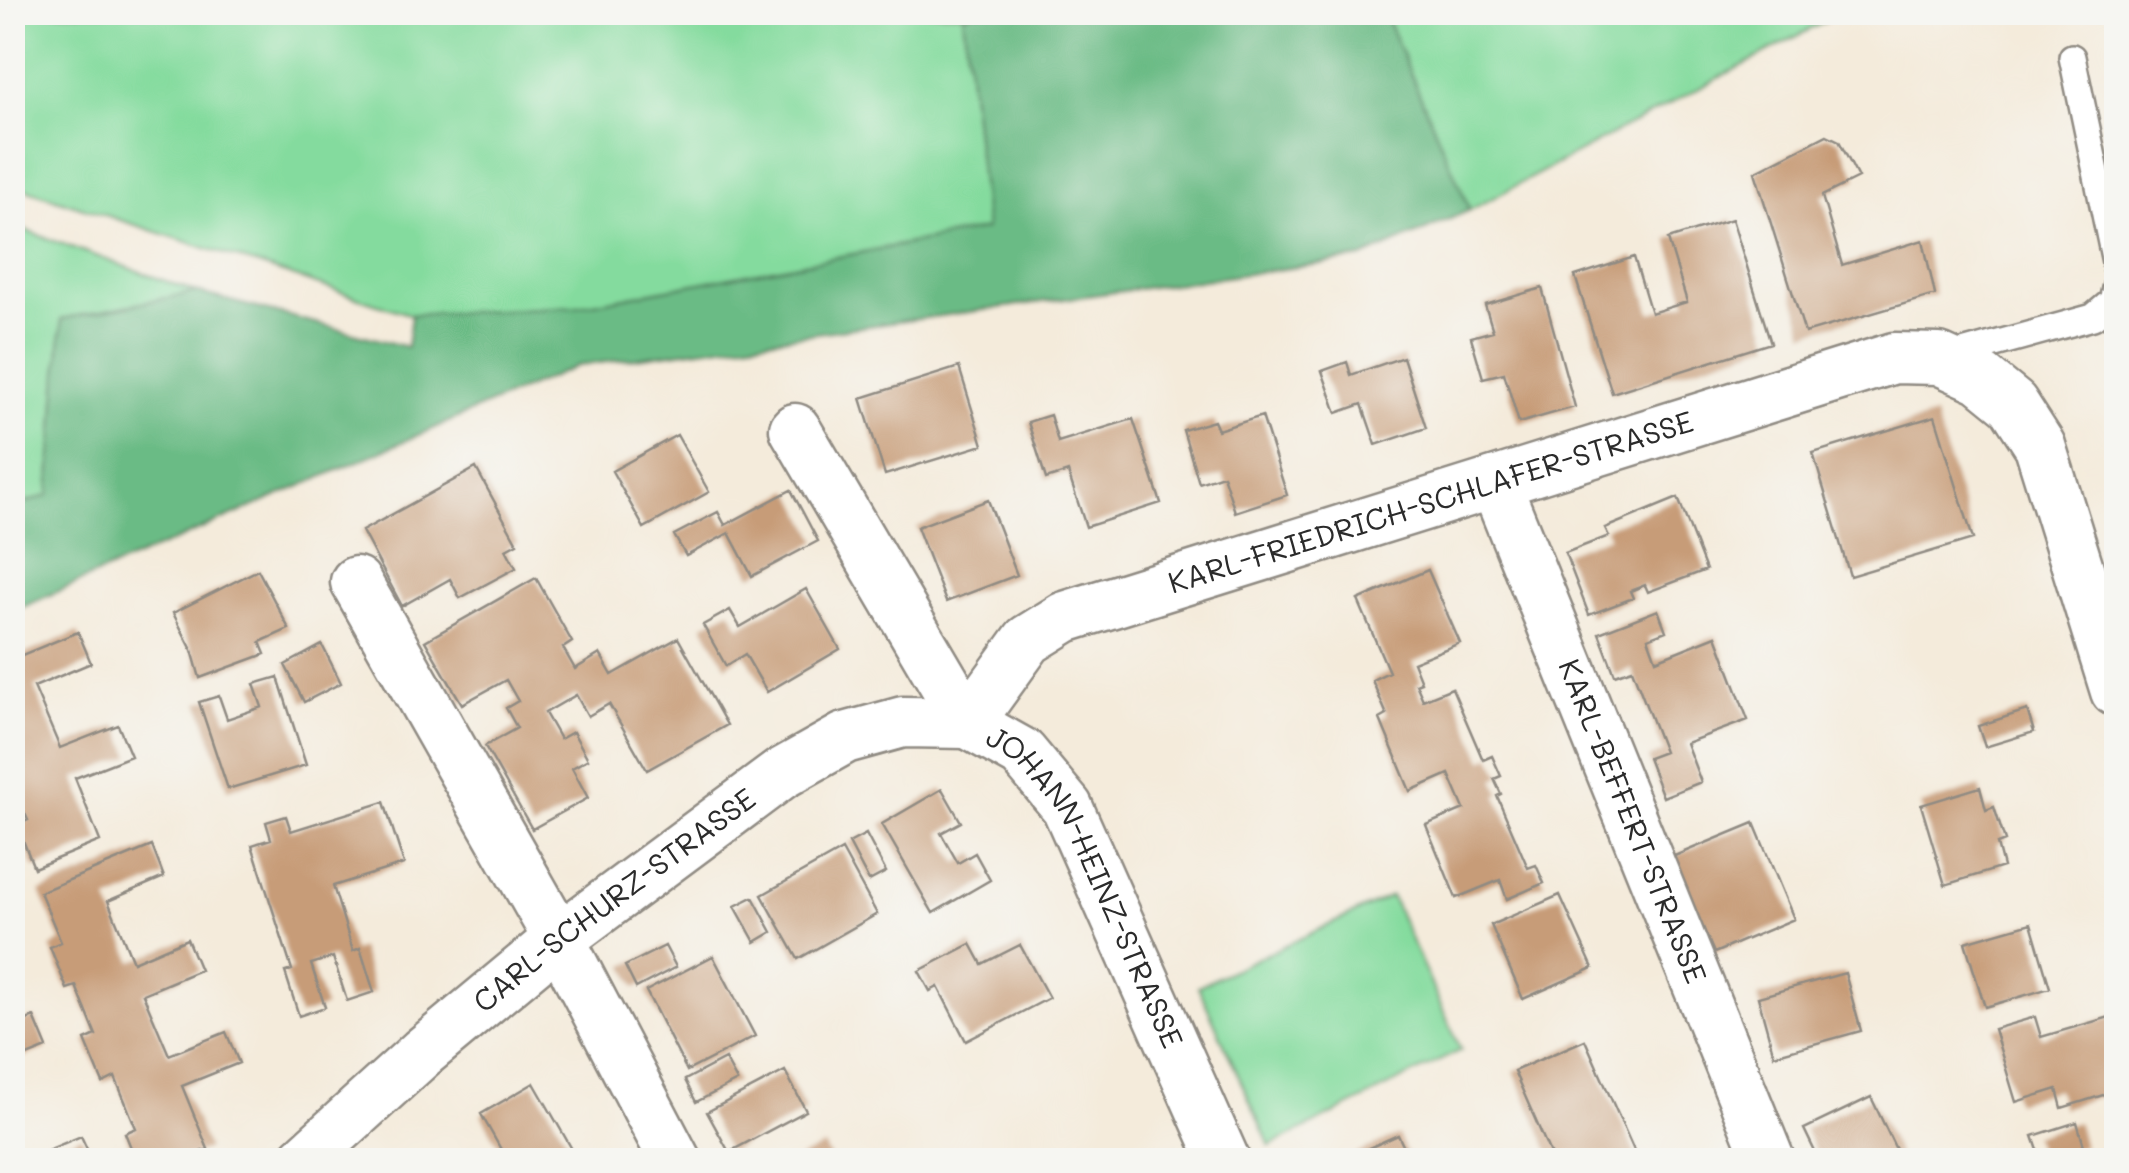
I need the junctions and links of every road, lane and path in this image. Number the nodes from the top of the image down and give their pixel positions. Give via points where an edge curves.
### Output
1 (2072, 56) dead end
2 (2116, 267) edge
3 (2116, 285) edge
4 (1939, 359) junction
5 (795, 430) dead end
6 (1495, 483) junction
7 (356, 582) dead end
8 (2116, 691) edge
9 (968, 723) junction
10 (559, 939) junction
11 (304, 1160) edge
12 (675, 1160) edge
13 (1224, 1160) edge
14 (1770, 1160) edge

1 - 2 lane
3 - 4 lane, KARL-FRIEDRICH-SCHLAFER-STRASSE via 2112,302 2093,317
4 - 6 street, KARL-FRIEDRICH-SCHLAFER-STRASSE via 1894,358
4 - 8 street, KARL-FRIEDRICH-SCHLAFER-STRASSE via 1982,378 2012,404 2040,446
5 - 9 street, JOHANN-HEINZ-STRASSE
6 - 9 street, KARL-FRIEDRICH-SCHLAFER-STRASSE via 1065,618 1028,640
6 - 14 street, KARL-BEFFERT-STRASSE
7 - 10 street
9 - 10 street, CARL-SCHURZ-STRASSE via 903,722 845,738 780,774
9 - 13 street, JOHANN-HEINZ-STRASSE via 1022,754 1067,807
10 - 11 street, CARL-SCHURZ-STRASSE
10 - 12 street

